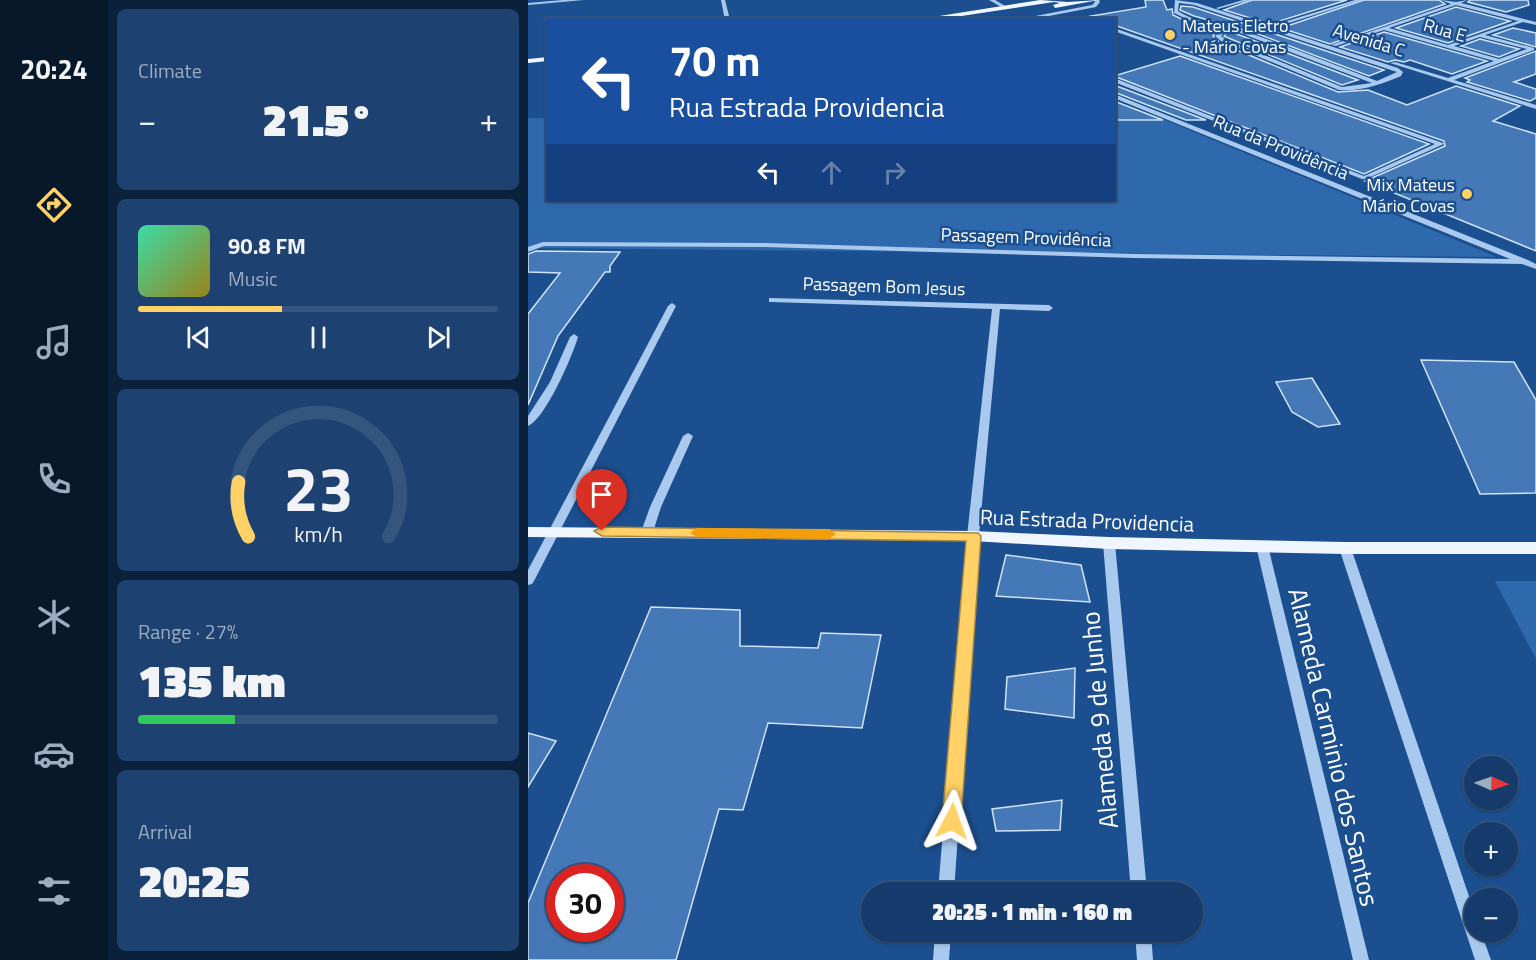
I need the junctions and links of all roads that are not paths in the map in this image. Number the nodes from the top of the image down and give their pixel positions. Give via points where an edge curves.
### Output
1 (582, 0) edge
2 (723, 0) edge
3 (991, 0) edge
4 (1054, 0) edge
5 (1096, 0) edge
6 (1192, 0) edge
7 (1248, 0) edge
8 (1360, 0) edge
9 (1443, 0) edge
10 (1462, 1) edge
11 (528, 4) edge
12 (1062, 5) junction
13 (1005, 7) junction
14 (1218, 8) junction
15 (983, 14) junction
16 (728, 18) edge
17 (939, 18) edge
18 (971, 18) edge
19 (1028, 18) edge
20 (1536, 19) edge
21 (1522, 21) junction
22 (1536, 24) edge
23 (1274, 26) junction
24 (1383, 28) junction
25 (1225, 29) junction
26 (1116, 30) edge
27 (1481, 36) junction
28 (1334, 45) junction
29 (1447, 47) junction
30 (1534, 50) edge
31 (546, 52) edge
32 (528, 54) edge
33 (546, 59) edge
34 (528, 61) edge
35 (1499, 61) junction
36 (1448, 80) junction
37 (1116, 82) edge
38 (1377, 83) junction
39 (1116, 97) edge
40 (1536, 99) edge
41 (1525, 104) junction
42 (1536, 107) edge
43 (528, 250) edge
44 (1525, 262) junction
45 (1536, 267) edge
46 (772, 300) dead end
47 (672, 306) dead end
48 (996, 307) junction
49 (1049, 308) dead end
50 (574, 337) dead end
51 (528, 423) edge
52 (688, 436) dead end
53 (556, 531) junction
54 (528, 532) edge
55 (647, 532) junction
56 (973, 536) junction
57 (1109, 543) junction
58 (1262, 546) junction
59 (1345, 548) junction
60 (1536, 548) edge
61 (528, 581) edge
62 (947, 882) edge
63 (1138, 882) edge
64 (942, 942) edge
65 (1144, 942) edge
66 (941, 960) edge
67 (1145, 960) edge
68 (1361, 960) edge
69 (1483, 960) edge

1 - 11 street
2 - 16 street
3 - 13 street
4 - 12 main road via 1063,1
4 - 13 main road
5 - 12 main road
5 - 19 street via 1094,6
6 - 14 street, Avenida C
7 - 14 street
8 - 23 street
9 - 10 street
10 - 20 street
10 - 21 street
10 - 24 street
12 - 15 main road
13 - 15 main road
14 - 23 street, Avenida C
15 - 17 main road
15 - 18 main road
21 - 22 street
21 - 27 street
23 - 28 street, Avenida C
24 - 28 street
24 - 29 street, Rua E
25 - 38 street
25 - 38 street via 1218,36 1223,40 1334,87 1361,88
25 - 38 street via 1178,14 1176,1 1400,72
26 - 37 street via 1441,144 1364,178
27 - 29 street
27 - 30 street
28 - 36 street, Avenida C
29 - 35 street, Rua E
30 - 35 street
31 - 32 main road
33 - 34 main road
35 - 36 street
36 - 41 street, Avenida C
39 - 44 street, Rua da Providência
40 - 41 street
41 - 42 street, Avenida C
43 - 44 street, Passagem Providência via 543,244 639,244
44 - 45 street, Rua da Providência
46 - 48 street, Passagem Bom Jesus
47 - 53 street
48 - 49 street, Passagem Bom Jesus
48 - 56 street
50 - 51 street via 563,370
52 - 55 street via 658,497
53 - 54 main road, Rua Estrada Providencia
53 - 55 main road, Rua Estrada Providencia
53 - 61 street
55 - 56 main road, Rua Estrada Providencia
56 - 57 main road, Rua Estrada Providencia
56 - 62 street
57 - 58 main road, Rua Estrada Providencia
57 - 63 street, Alameda 9 de Junho
58 - 59 main road, Rua Estrada Providencia
58 - 68 street, Alameda Carminio dos Santos
59 - 60 main road, Rua Estrada Providencia
59 - 69 street
64 - 66 street
65 - 67 street

